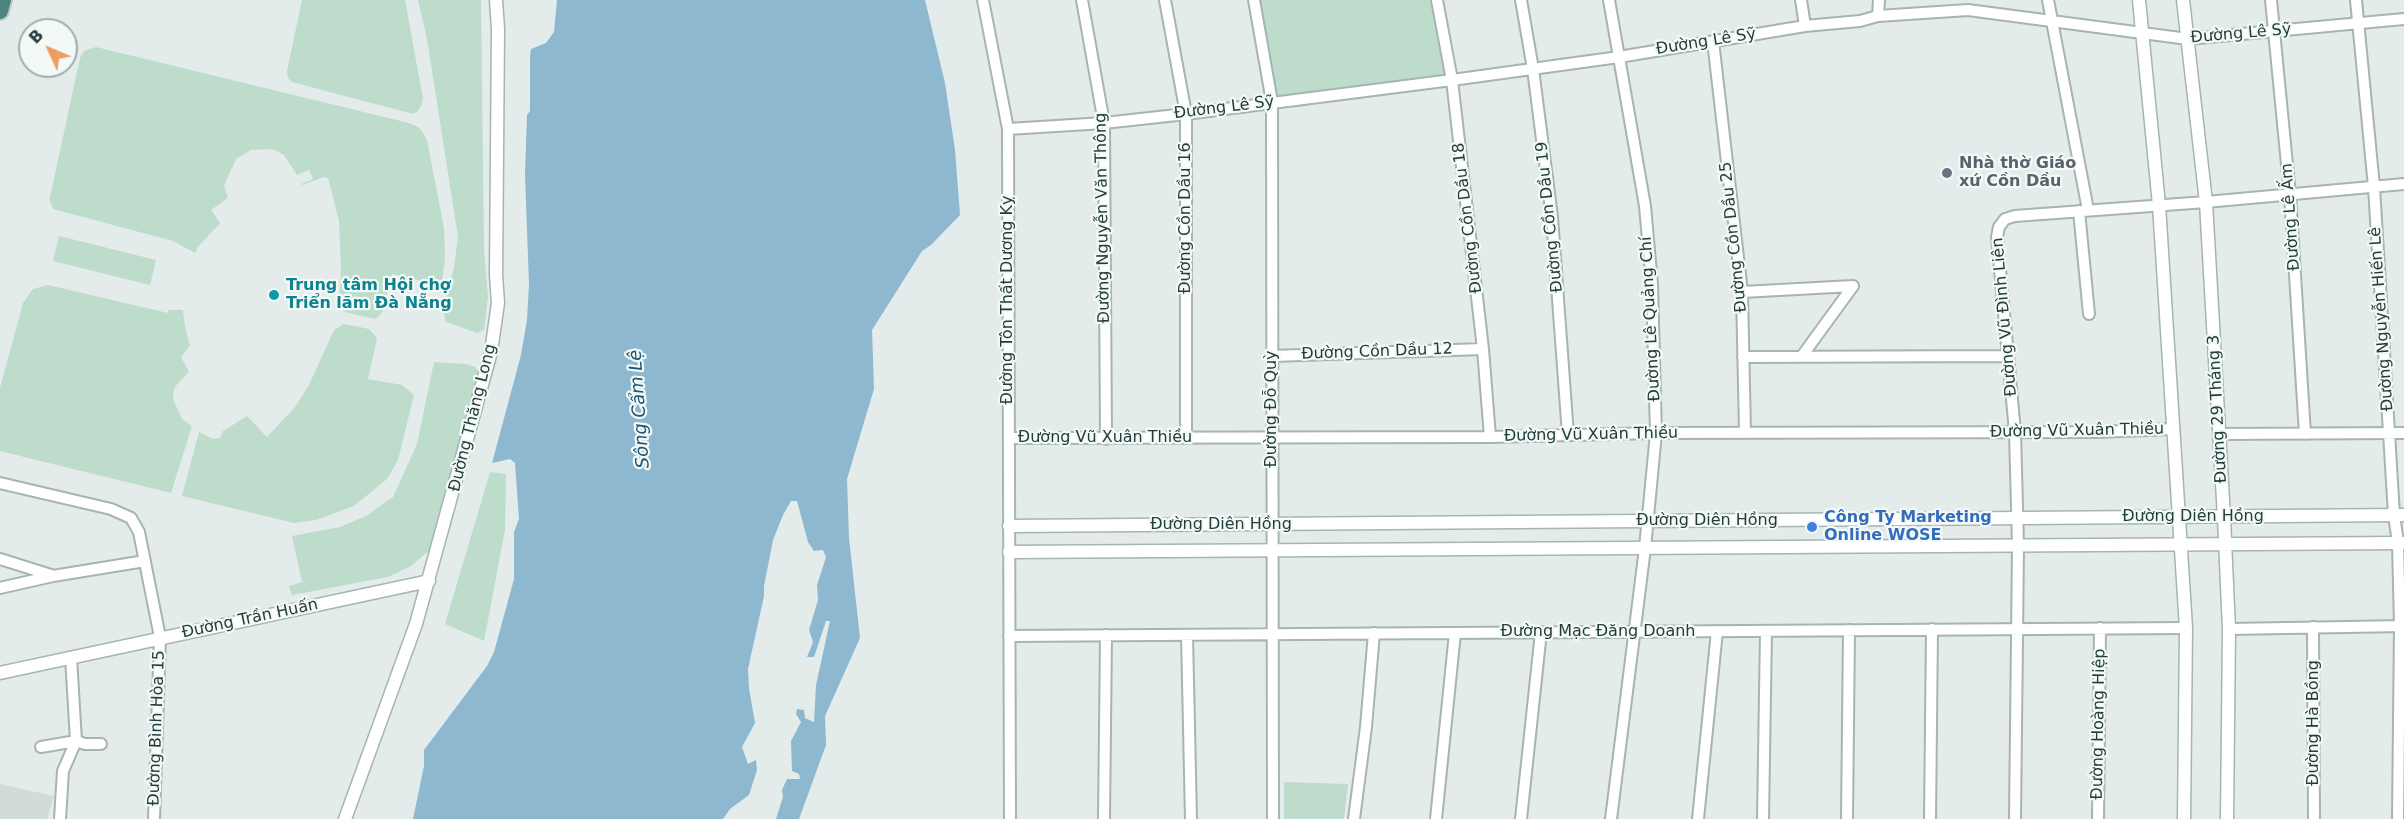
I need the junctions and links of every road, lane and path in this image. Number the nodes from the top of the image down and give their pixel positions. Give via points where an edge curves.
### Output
1 (3, 0) edge
2 (496, 0) edge
3 (983, 0) edge
4 (1082, 0) edge
5 (1166, 0) edge
6 (1254, 0) edge
7 (1437, 0) edge
8 (1521, 0) edge
9 (1609, 0) edge
10 (1801, 0) edge
11 (1879, 0) edge
12 (2048, 0) edge
13 (2139, 0) edge
14 (2183, 0) edge
15 (2271, 0) edge
16 (2356, 0) edge
17 (1966, 5) edge
18 (0, 10) edge
19 (1878, 16) junction
20 (2404, 19) edge
21 (2051, 20) junction
22 (2359, 23) junction
23 (1805, 26) junction
24 (2276, 31) junction
25 (2145, 34) junction
26 (2188, 39) junction
27 (1713, 41) junction
28 (1619, 57) junction
29 (1533, 69) junction
30 (1452, 80) junction
31 (1272, 102) junction
32 (1186, 114) junction
33 (1104, 123) junction
34 (1008, 129) junction
35 (2404, 184) edge
36 (2374, 187) junction
37 (2290, 195) junction
38 (2206, 202) junction
39 (2159, 205) junction
40 (2084, 211) junction
41 (1742, 292) junction
42 (2089, 314) dead end
43 (1483, 349) junction
44 (1272, 356) junction
45 (1802, 356) junction
46 (2008, 356) junction
47 (1743, 357) junction
48 (2174, 429) junction
49 (2015, 432) junction
50 (1745, 433) junction
51 (2404, 433) edge
52 (1656, 434) junction
53 (2219, 434) junction
54 (2305, 434) junction
55 (2390, 434) junction
56 (1568, 435) junction
57 (1272, 437) junction
58 (1490, 437) junction
59 (1009, 438) junction
60 (1186, 438) junction
61 (1106, 439) junction
62 (0, 483) edge
63 (2399, 515) edge
64 (2179, 517) junction
65 (2224, 518) junction
66 (2017, 519) junction
67 (1647, 522) junction
68 (1272, 524) junction
69 (1009, 526) junction
70 (2401, 543) edge
71 (2181, 544) junction
72 (2225, 544) junction
73 (2018, 546) junction
74 (1645, 548) junction
75 (1271, 550) junction
76 (1009, 552) junction
77 (0, 559) edge
78 (145, 561) junction
79 (54, 576) junction
80 (429, 581) junction
81 (0, 588) edge
82 (2402, 626) edge
83 (2313, 627) junction
84 (2100, 628) junction
85 (2186, 628) junction
86 (2018, 629) junction
87 (2229, 629) junction
88 (1766, 630) junction
89 (1849, 630) junction
90 (1932, 630) junction
91 (1717, 631) junction
92 (1540, 632) junction
93 (1374, 633) junction
94 (1455, 633) junction
95 (1635, 633) junction
96 (1273, 634) junction
97 (1106, 635) junction
98 (1187, 635) junction
99 (1009, 636) junction
100 (160, 637) junction
101 (71, 657) junction
102 (0, 673) edge
103 (75, 741) junction
104 (101, 744) dead end
105 (41, 747) dead end
106 (60, 819) edge
107 (154, 819) edge
108 (345, 819) edge
109 (1010, 819) edge
110 (1104, 819) edge
111 (1191, 819) edge
112 (1273, 819) edge
113 (1354, 819) edge
114 (1436, 819) edge
115 (1521, 819) edge
116 (1611, 819) edge
117 (1698, 819) edge
118 (1763, 819) edge
119 (1847, 819) edge
120 (1930, 819) edge
121 (2015, 819) edge
122 (2098, 819) edge
123 (2184, 819) edge
124 (2227, 819) edge
125 (2314, 819) edge
126 (2398, 819) edge

1 - 18 highway
2 - 80 street, Đường Thăng Long via 497,318 488,370
3 - 34 street, Đường Tôn Thất Dương Kỵ
4 - 33 street, Đường Nguyễn Văn Thông
5 - 32 street, Đường Cồn Dầu 16
6 - 31 street, Đường Đỗ Quỳ
7 - 30 street, Đường Cồn Dầu 18
8 - 29 street, Đường Cồn Dầu 19
9 - 28 street, Đường Lê Quảng Chí
10 - 23 street
11 - 19 street
12 - 21 street
13 - 25 street
14 - 26 street, Đường 29 Tháng 3
15 - 24 street, Đường Lê Ấm
16 - 22 street, Đường Nguyễn Hiến Lê
17 - 19 street, Đường Lê Sỹ
17 - 21 street, Đường Lê Sỹ
19 - 23 street, Đường Lê Sỹ
20 - 22 street, Đường Lê Sỹ
21 - 25 street, Đường Lê Sỹ
21 - 40 street
22 - 24 street, Đường Lê Sỹ
22 - 36 street, Đường Nguyễn Hiến Lê
23 - 27 street, Đường Lê Sỹ
24 - 26 street, Đường Lê Sỹ
24 - 37 street, Đường Lê Ấm
25 - 26 street, Đường Lê Sỹ
25 - 39 street
26 - 38 street, Đường 29 Tháng 3
27 - 28 street, Đường Lê Sỹ
27 - 41 street, Đường Cồn Dầu 25
28 - 29 street, Đường Lê Sỹ
28 - 52 street, Đường Lê Quảng Chí via 1645,206 1652,284
29 - 30 street, Đường Lê Sỹ
29 - 56 street, Đường Cồn Dầu 19 via 1552,218
30 - 31 street, Đường Lê Sỹ
30 - 43 street, Đường Cồn Dầu 18
31 - 32 street, Đường Lê Sỹ
31 - 44 street, Đường Đỗ Quỳ
32 - 33 street, Đường Lê Sỹ
32 - 60 street, Đường Cồn Dầu 16
33 - 34 street, Đường Lê Sỹ
33 - 61 street, Đường Nguyễn Văn Thông
34 - 59 street, Đường Tôn Thất Dương Kỵ
35 - 36 street, Đường Vũ Đình Liên
36 - 37 street, Đường Vũ Đình Liên
36 - 55 street, Đường Nguyễn Hiến Lê
37 - 38 street, Đường Vũ Đình Liên
37 - 54 street, Đường Lê Ấm
38 - 39 street, Đường Vũ Đình Liên
38 - 53 street, Đường 29 Tháng 3
39 - 40 street, Đường Vũ Đình Liên
39 - 48 street
40 - 42 street
40 - 46 street, Đường Vũ Đình Liên via 2015,216 1998,227
41 - 45 street via 1853,286
41 - 47 street, Đường Cồn Dầu 25
43 - 44 street, Đường Cồn Dầu 12
43 - 58 street, Đường Cồn Dầu 18
44 - 57 street, Đường Đỗ Quỳ
45 - 46 street
45 - 47 street
46 - 49 street, Đường Vũ Đình Liên
47 - 50 street, Đường Cồn Dầu 25
48 - 49 street, Đường Vũ Xuân Thiều
48 - 64 street
49 - 50 street, Đường Vũ Xuân Thiều
49 - 66 street, Đường Vũ Đình Liên
50 - 52 street, Đường Vũ Xuân Thiều
51 - 55 street
52 - 56 street, Đường Vũ Xuân Thiều
52 - 67 street, Đường Lê Quảng Chí
53 - 54 street
53 - 65 street, Đường 29 Tháng 3
54 - 55 street
55 - 63 street, Đường Nguyễn Hiến Lê
56 - 58 street, Đường Vũ Xuân Thiều
57 - 58 street, Đường Vũ Xuân Thiều
57 - 60 street, Đường Vũ Xuân Thiều
57 - 68 street, Đường Đỗ Quỳ
59 - 61 street, Đường Vũ Xuân Thiều
59 - 69 street, Đường Tôn Thất Dương Kỵ
60 - 61 street, Đường Vũ Xuân Thiều
62 - 78 street, Đường Bình Hòa 15 via 111,509 131,518 139,532
63 - 65 street, Đường Diên Hồng
63 - 70 street, Đường Nguyễn Hiến Lê
64 - 65 street, Đường Diên Hồng
64 - 66 street, Đường Diên Hồng
64 - 71 street
65 - 72 street, Đường 29 Tháng 3
66 - 67 street, Đường Diên Hồng
66 - 73 street, Đường Vũ Đình Liên
67 - 68 street, Đường Diên Hồng
67 - 74 street, Đường Lê Quảng Chí
68 - 69 street, Đường Diên Hồng
68 - 75 street, Đường Đỗ Quỳ
69 - 76 street, Đường Tôn Thất Dương Kỵ
70 - 72 street, Đường Diên Hồng
70 - 82 street, Đường Nguyễn Hiến Lê
71 - 72 street, Đường Diên Hồng
71 - 73 street, Đường Diên Hồng
71 - 85 street
72 - 87 street, Đường 29 Tháng 3
73 - 74 street, Đường Diên Hồng
73 - 86 street, Đường Vũ Đình Liên
74 - 75 street, Đường Diên Hồng
74 - 95 street, Đường Lê Quảng Chí
75 - 76 street, Đường Diên Hồng
75 - 96 street, Đường Đỗ Quỳ
76 - 99 street, Đường Tôn Thất Dương Kỵ
77 - 79 street
78 - 79 street
78 - 100 street, Đường Bình Hòa 15
79 - 81 street
80 - 100 street, Đường Trần Huấn
80 - 108 street, Đường Thăng Long
82 - 83 street
82 - 126 street, Đường Nguyễn Hiến Lê
83 - 87 street
83 - 125 street, Đường Hà Bồng
84 - 85 street, Đường Mạc Đăng Doanh
84 - 86 street, Đường Mạc Đăng Doanh
84 - 122 street, Đường Hoàng Hiệp
85 - 123 street
86 - 90 street, Đường Mạc Đăng Doanh
86 - 121 street, Đường Vũ Đình Liên
87 - 124 street, Đường 29 Tháng 3
88 - 89 street, Đường Mạc Đăng Doanh
88 - 91 street, Đường Mạc Đăng Doanh
88 - 118 street
89 - 90 street, Đường Mạc Đăng Doanh
89 - 119 street
90 - 120 street
91 - 95 street, Đường Mạc Đăng Doanh
91 - 117 street
92 - 94 street, Đường Mạc Đăng Doanh
92 - 95 street, Đường Mạc Đăng Doanh
92 - 115 street
93 - 94 street, Đường Mạc Đăng Doanh
93 - 96 street, Đường Mạc Đăng Doanh
93 - 113 street
94 - 114 street
95 - 116 street, Đường Lê Quảng Chí
96 - 98 street, Đường Mạc Đăng Doanh
96 - 112 street, Đường Đỗ Quỳ
97 - 98 street, Đường Mạc Đăng Doanh
97 - 99 street, Đường Mạc Đăng Doanh
97 - 110 street
98 - 111 street
99 - 109 street, Đường Tôn Thất Dương Kỵ
100 - 101 street, Đường Trần Huấn
100 - 107 street, Đường Bình Hòa 15
101 - 102 street, Đường Trần Huấn
101 - 103 street
103 - 104 street
103 - 105 street
103 - 106 street via 63,771

